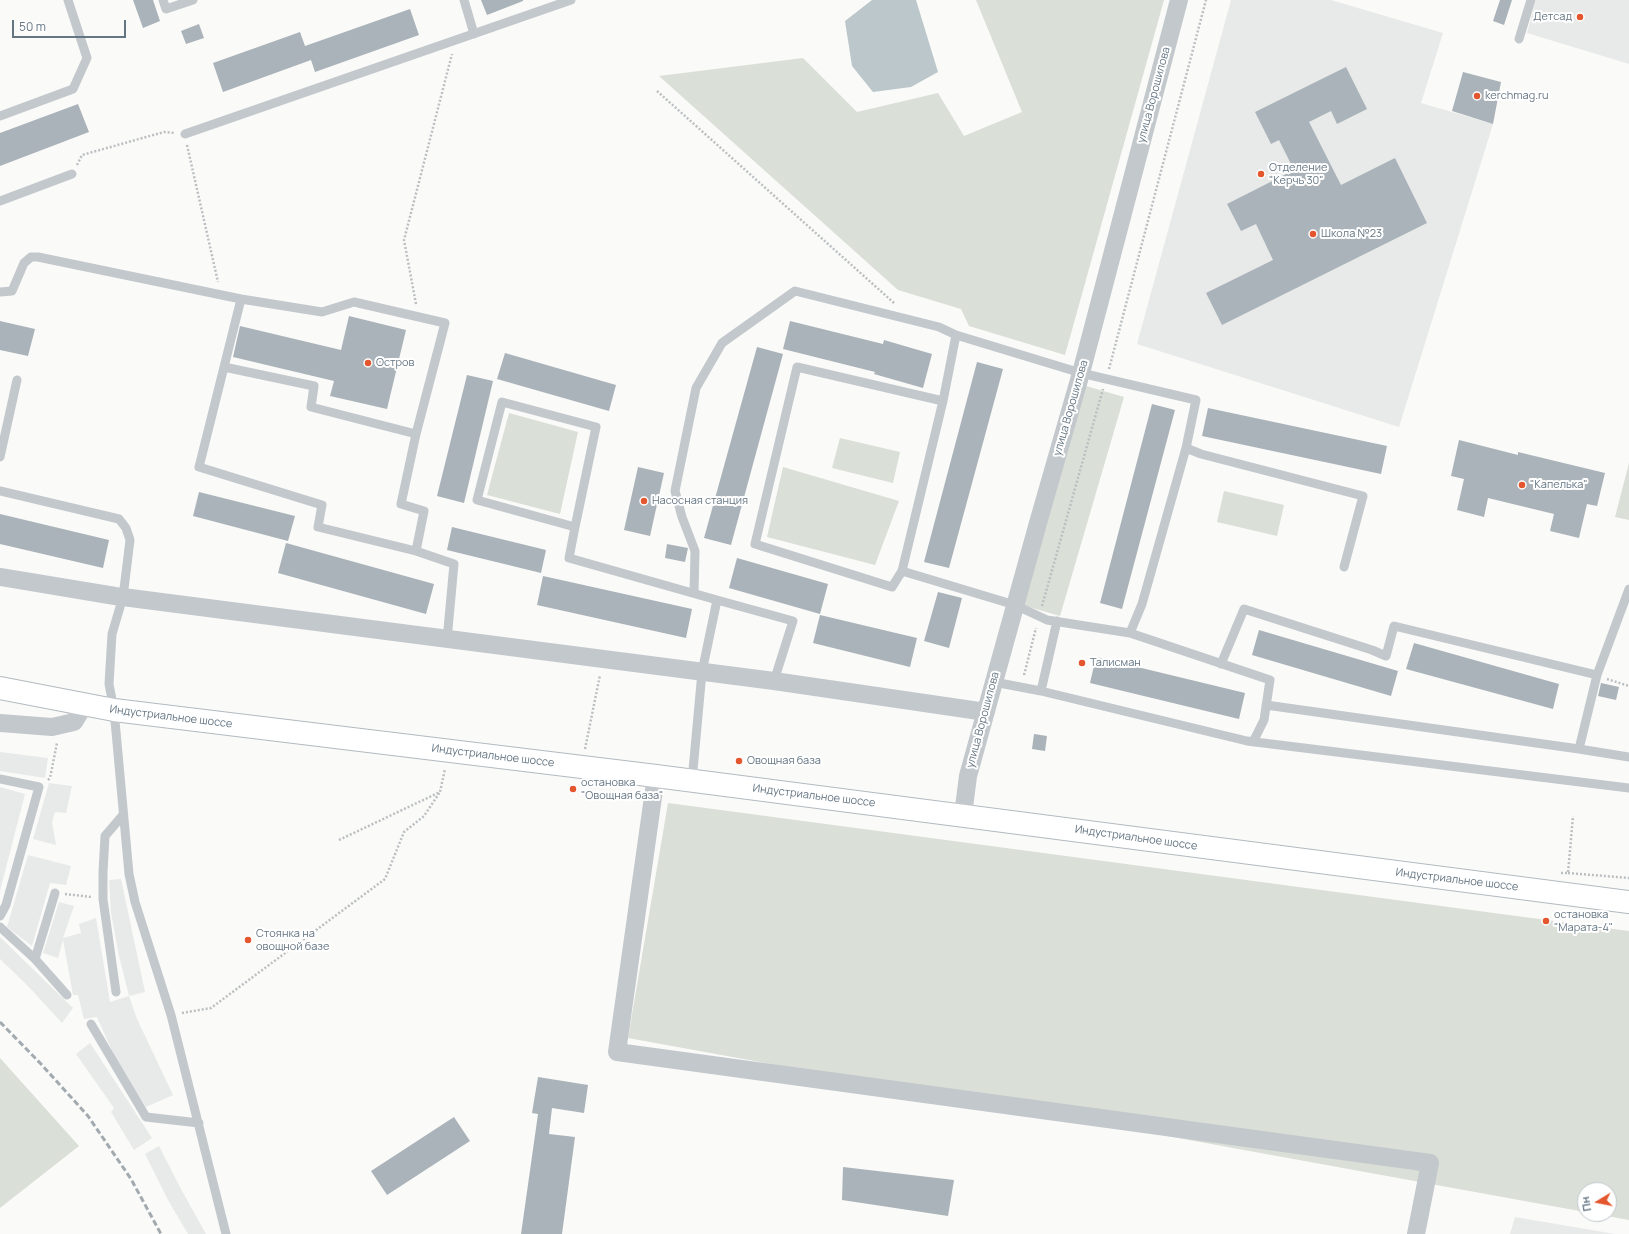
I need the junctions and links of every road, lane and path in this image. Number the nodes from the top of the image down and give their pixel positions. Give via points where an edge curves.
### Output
1 (68, 0) edge
2 (163, 0) edge
3 (193, 0) edge
4 (464, 0) edge
5 (571, 0) edge
6 (1179, 0) edge
7 (1206, 0) edge
8 (1531, 0) edge
9 (474, 34) junction
10 (1519, 39) dead end
11 (455, 40) junction
12 (657, 91) dead end
13 (0, 116) edge
14 (185, 134) junction
15 (72, 174) joint
16 (0, 201) edge
17 (0, 292) edge
18 (221, 294) junction
19 (241, 298) junction
20 (418, 316) junction
21 (896, 316) junction
22 (956, 335) junction
23 (224, 368) junction
24 (1081, 373) junction
25 (1106, 379) junction
26 (16, 380) dead end
27 (943, 401) junction
28 (416, 434) junction
29 (1186, 448) junction
30 (0, 457) edge
31 (0, 492) edge
32 (575, 527) junction
33 (416, 551) junction
34 (1344, 567) dead end
35 (902, 571) junction
36 (0, 578) edge
37 (1629, 589) edge
38 (694, 593) junction
39 (122, 597) junction
40 (717, 600) junction
41 (1015, 605) junction
42 (1039, 616) junction
43 (1057, 621) junction
44 (1130, 633) junction
45 (447, 640) junction
46 (604, 659) junction
47 (1221, 664) junction
48 (702, 672) junction
49 (1597, 675) junction
50 (774, 681) junction
51 (994, 682) junction
52 (1629, 686) edge
53 (0, 688) edge
54 (1021, 688) junction
55 (1041, 691) junction
56 (85, 704) junction
57 (1266, 705) junction
58 (114, 710) junction
59 (986, 712) junction
60 (0, 723) edge
61 (62, 725) junction
62 (1253, 742) junction
63 (1579, 749) junction
64 (448, 751) junction
65 (1629, 757) edge
66 (581, 767) junction
67 (656, 776) junction
68 (0, 779) edge
69 (692, 781) junction
70 (39, 787) junction
71 (1628, 787) edge
72 (440, 792) junction
73 (123, 815) junction
74 (963, 815) junction
75 (1574, 816) dead end
76 (339, 840) dead end
77 (1560, 873) dead end
78 (1568, 873) junction
79 (1629, 878) edge
80 (55, 893) joint
81 (103, 899) junction
82 (1629, 902) edge
83 (0, 916) edge
84 (0, 927) edge
85 (35, 959) junction
86 (116, 992) dead end
87 (67, 995) dead end
88 (171, 1015) junction
89 (91, 1024) dead end
90 (199, 1124) junction
91 (226, 1234) edge
92 (1416, 1234) edge

1 - 13 lane via 87,58 73,89
2 - 3 lane via 166,9
4 - 9 lane
5 - 9 lane
6 - 24 street, улица Ворошилова
7 - 25 path
8 - 10 lane
9 - 11 lane
11 - 14 lane
11 - 20 path via 404,240
12 - 21 path via 894,302
14 - 15 path via 164,132 82,155
14 - 18 path
15 - 16 lane
17 - 18 lane via 12,291 24,263 31,257 38,257
18 - 19 lane
19 - 20 lane via 322,312 354,302
19 - 23 lane
20 - 28 lane via 445,323
21 - 22 lane via 939,327
21 - 38 lane via 795,291 722,343 696,388 675,491 695,551
22 - 24 lane
22 - 27 lane
23 - 28 lane via 314,386 311,407
23 - 33 lane via 199,467 322,505 318,527
24 - 25 lane
24 - 41 street, улица Ворошилова
25 - 29 lane via 1196,400
25 - 42 path
26 - 30 lane
27 - 35 lane
27 - 35 lane via 797,367 754,544 892,587
28 - 33 lane via 401,504 424,511
29 - 34 lane via 1363,496
29 - 44 lane via 1142,604
31 - 39 lane via 119,519 126,528 130,540
32 - 32 lane via 477,500 502,402 596,427
32 - 38 lane via 569,558
33 - 45 lane via 454,564
35 - 41 lane
36 - 39 street
37 - 49 lane
38 - 40 lane
39 - 45 street
39 - 58 lane via 112,634 110,684
40 - 48 lane
40 - 50 lane via 792,621
41 - 42 lane
41 - 51 street, улица Ворошилова
42 - 43 lane
42 - 54 path
43 - 44 lane
43 - 55 lane
44 - 47 lane
45 - 46 street
46 - 48 street
46 - 66 path
47 - 49 lane via 1244,609 1386,656 1394,626
47 - 57 lane via 1270,680
48 - 50 street
48 - 69 lane
49 - 52 path
49 - 63 lane
50 - 59 street
51 - 54 lane
51 - 59 street, улица Ворошилова
53 - 56 main road, Индустриальное шоссе
54 - 55 lane
55 - 62 lane
56 - 58 main road, Индустриальное шоссе
56 - 61 street via 74,722
57 - 62 lane via 1264,720
57 - 63 lane
58 - 64 main road, Индустриальное шоссе
58 - 73 lane
59 - 74 street, улица Ворошилова via 967,779
60 - 61 street via 52,727
61 - 70 path via 50,778
62 - 71 lane
63 - 65 lane
64 - 66 main road, Индустриальное шоссе
64 - 72 path
66 - 67 main road, Индустриальное шоссе
67 - 69 main road, Индустриальное шоссе
67 - 92 street via 617,1052 1430,1163
68 - 70 lane
69 - 74 main road, Индустриальное шоссе
70 - 83 lane via 6,905
72 - 76 path
72 - 88 path via 424,816 404,832 385,879 212,1008
73 - 81 lane via 105,836
73 - 88 lane via 129,874 135,902
74 - 82 main road, Индустриальное шоссе
75 - 78 path
77 - 78 path
78 - 79 path
80 - 81 path
80 - 85 lane
81 - 86 lane
84 - 85 lane
85 - 87 lane
88 - 90 lane
89 - 90 lane via 146,1117
90 - 91 lane

